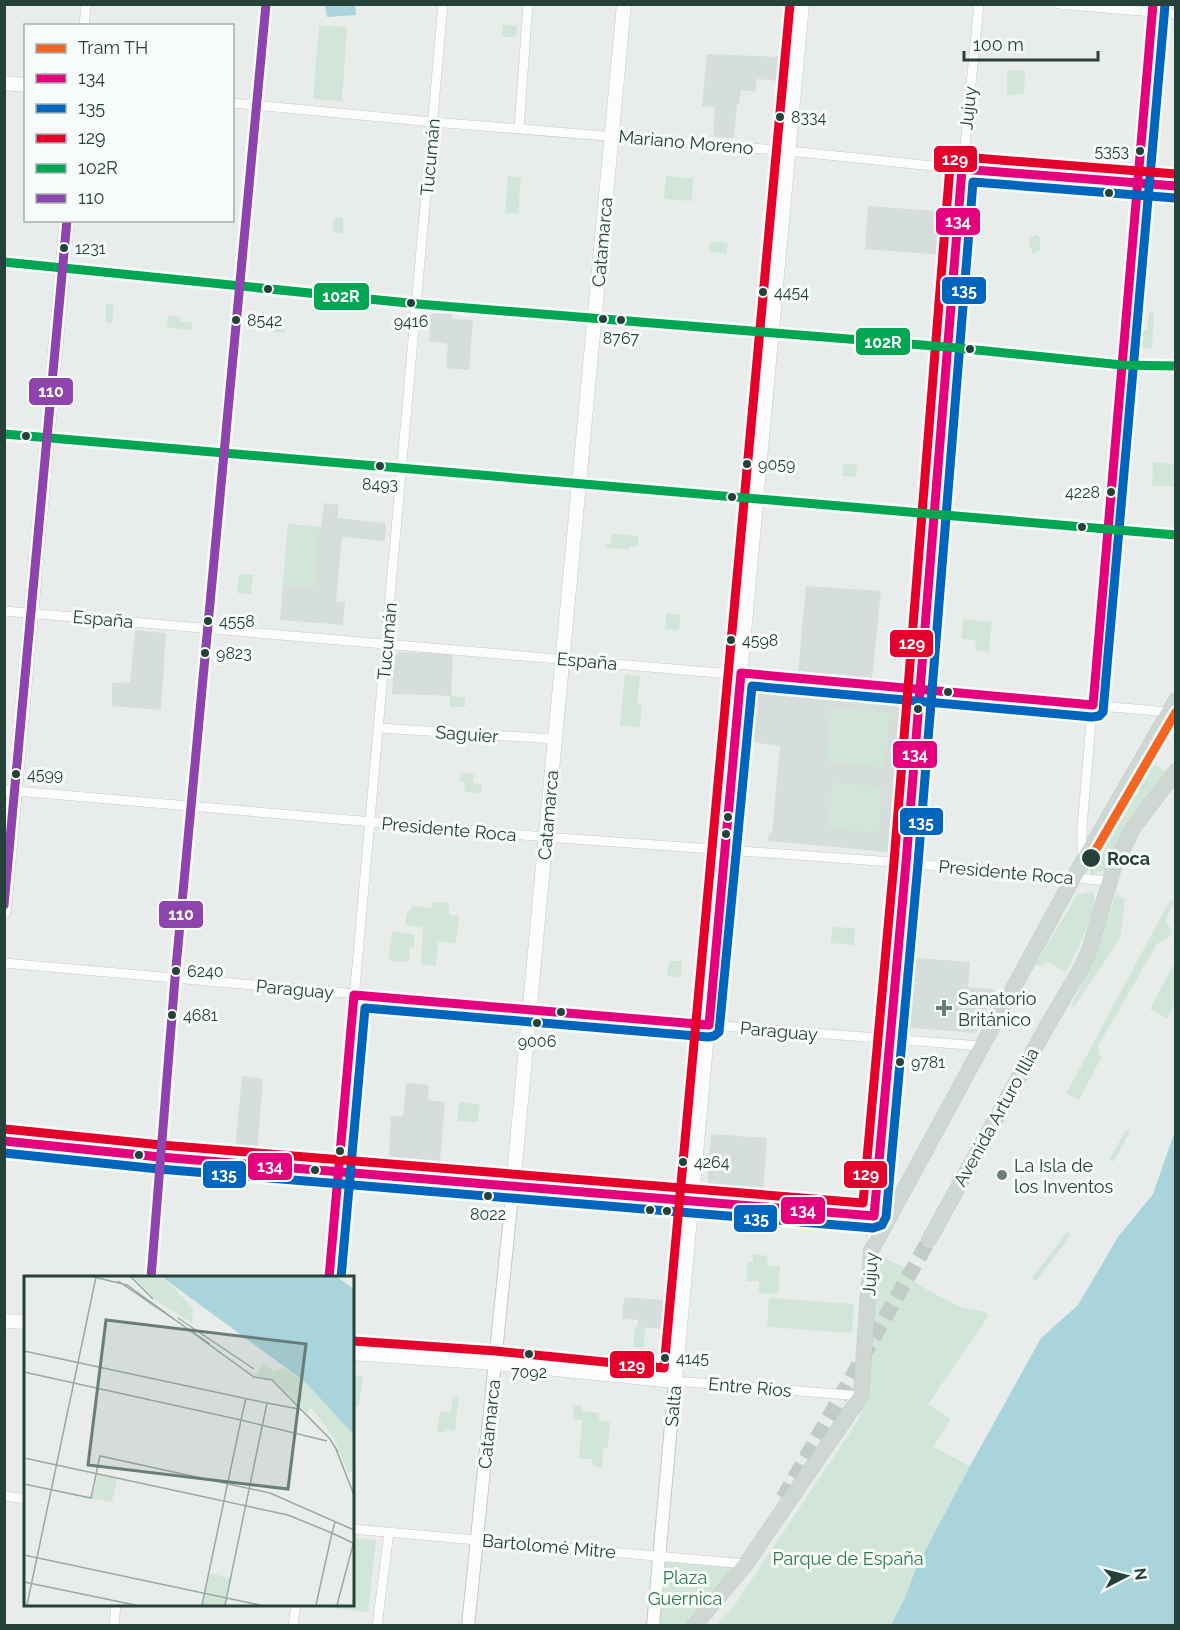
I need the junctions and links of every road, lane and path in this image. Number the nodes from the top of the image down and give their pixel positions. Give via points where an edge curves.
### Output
1 (86, 4) edge
2 (266, 4) edge
3 (443, 4) edge
4 (528, 4) edge
5 (624, 4) edge
6 (802, 4) edge
7 (979, 4) edge
8 (1058, 4) edge
9 (1152, 8) edge
10 (1176, 14) edge
11 (84, 24) edge
12 (4, 83) edge
13 (24, 85) edge
14 (234, 103) edge
15 (256, 105) junction
16 (433, 122) junction
17 (519, 128) junction
18 (612, 136) junction
19 (789, 151) junction
20 (962, 169) junction
21 (1138, 183) junction
22 (1176, 186) edge
23 (67, 222) edge
24 (4, 262) edge
25 (63, 267) junction
26 (240, 286) junction
27 (418, 304) junction
28 (595, 318) junction
29 (773, 332) junction
30 (947, 347) junction
31 (1122, 364) junction
32 (1176, 366) edge
33 (4, 434) edge
34 (48, 438) junction
35 (225, 453) junction
36 (402, 469) junction
37 (579, 484) junction
38 (757, 498) junction
39 (933, 514) junction
40 (1108, 530) junction
41 (1176, 535) edge
42 (4, 611) edge
43 (32, 613) junction
44 (208, 628) junction
45 (387, 644) junction
46 (563, 659) junction
47 (741, 673) junction
48 (918, 690) junction
49 (1094, 705) junction
50 (1172, 706) edge
51 (379, 728) junction
52 (555, 739) junction
53 (1176, 771) edge
54 (10, 790) edge
55 (192, 806) junction
56 (370, 822) junction
57 (546, 837) junction
58 (725, 851) junction
59 (906, 863) junction
60 (1079, 871) junction
61 (1110, 881) junction
62 (4, 910) edge
63 (4, 963) edge
64 (175, 978) junction
65 (354, 994) junction
66 (530, 1010) junction
67 (709, 1025) junction
68 (889, 1040) junction
69 (981, 1046) junction
70 (4, 1141) edge
71 (160, 1157) junction
72 (338, 1172) junction
73 (513, 1186) junction
74 (693, 1202) junction
75 (874, 1216) junction
76 (929, 1239) tunnel mouth
77 (871, 1251) junction
78 (151, 1276) edge
79 (328, 1276) edge
80 (4, 1321) edge
81 (24, 1322) edge
82 (354, 1353) edge
83 (495, 1364) junction
84 (675, 1380) junction
85 (861, 1396) junction
86 (4, 1496) edge
87 (24, 1499) edge
88 (354, 1529) edge
89 (389, 1532) junction
90 (477, 1539) junction
91 (658, 1556) junction
92 (746, 1564) junction
93 (116, 1606) edge
94 (296, 1606) edge
95 (114, 1626) edge
96 (293, 1626) edge
97 (377, 1626) edge
98 (468, 1626) edge
99 (652, 1626) edge
100 (694, 1626) edge

1 - 11 street
2 - 15 street
3 - 16 street, Tucumán
4 - 17 street
5 - 18 main road, Catamarca
6 - 19 main road, Salta
7 - 20 street, Jujuy
8 - 9 street
9 - 10 street
9 - 21 street
12 - 13 main road
14 - 15 street, Mariano Moreno
15 - 16 street, Mariano Moreno
15 - 26 street
16 - 17 street, Mariano Moreno
16 - 27 street, Tucumán
17 - 18 street, Mariano Moreno
18 - 19 street, Mariano Moreno
18 - 28 main road, Catamarca
19 - 20 street, Mariano Moreno
19 - 29 main road, Salta
20 - 21 street, Mariano Moreno
20 - 30 street, Jujuy
21 - 22 street, Mariano Moreno
21 - 31 street
23 - 25 main road
24 - 25 street
25 - 26 street
25 - 34 main road
26 - 27 street
26 - 35 street
27 - 28 street
27 - 36 street, Tucumán
28 - 29 street
28 - 37 main road, Catamarca
29 - 30 street
29 - 38 main road, Salta
30 - 31 street
30 - 39 street, Jujuy
31 - 32 street
31 - 40 street
33 - 34 street
34 - 35 street
34 - 43 main road
35 - 36 street
35 - 44 street
36 - 37 street
36 - 45 street, Tucumán
37 - 38 street
37 - 46 main road, Catamarca
38 - 39 street
38 - 47 main road, Salta
39 - 40 street
39 - 48 street, Jujuy
40 - 41 street
40 - 49 street
42 - 43 street, España
43 - 44 street, España
43 - 54 main road
44 - 45 street, España
44 - 55 street
45 - 46 street, España
45 - 51 street, Tucumán
46 - 47 street, España
46 - 52 main road, Catamarca
47 - 48 street, España
47 - 58 main road, Salta
48 - 49 street, España
48 - 59 street, Jujuy
49 - 50 street, España
49 - 60 street
50 - 60 main road
51 - 52 street, Saguier
51 - 56 street, Tucumán
52 - 57 main road, Catamarca
53 - 61 main road, Avenida Arturo Illia via 1133,828
54 - 55 street, Presidente Roca
54 - 62 main road
55 - 56 street, Presidente Roca
55 - 64 street
56 - 57 street, Presidente Roca
56 - 65 street, Tucumán
57 - 58 street, Presidente Roca
57 - 66 main road, Catamarca
58 - 59 street, Presidente Roca
58 - 67 main road, Salta
59 - 60 street, Presidente Roca
59 - 68 street, Jujuy
60 - 61 street, Presidente Roca
60 - 69 main road
61 - 76 main road, Avenida Arturo Illia via 1080,970
63 - 64 street, Paraguay
64 - 65 street, Paraguay
64 - 71 street
65 - 66 street, Paraguay
65 - 72 street, Tucumán
66 - 67 street, Paraguay
66 - 73 main road, Catamarca
67 - 68 street, Paraguay
67 - 74 main road, Salta
68 - 69 street, Paraguay
68 - 75 street, Jujuy
69 - 77 main road
70 - 71 main road
71 - 72 main road
71 - 78 street
72 - 73 main road
72 - 79 street, Tucumán
73 - 74 street
73 - 83 street, Catamarca
74 - 75 street
74 - 84 main road, Salta
75 - 77 street, Jujuy
77 - 85 main road, Jujuy
80 - 81 main road
82 - 83 main road, Entre Ríos
83 - 84 main road, Entre Ríos
83 - 90 street, Catamarca
84 - 85 street, Entre Ríos
84 - 91 street, Salta
85 - 92 main road
86 - 87 street
88 - 89 street, Bartolomé Mitre
89 - 90 street, Bartolomé Mitre
89 - 97 street
90 - 91 street, Bartolomé Mitre
90 - 98 street, Catamarca
91 - 92 street, Bartolomé Mitre
91 - 99 street, Salta
92 - 100 main road
93 - 95 street
94 - 96 street

